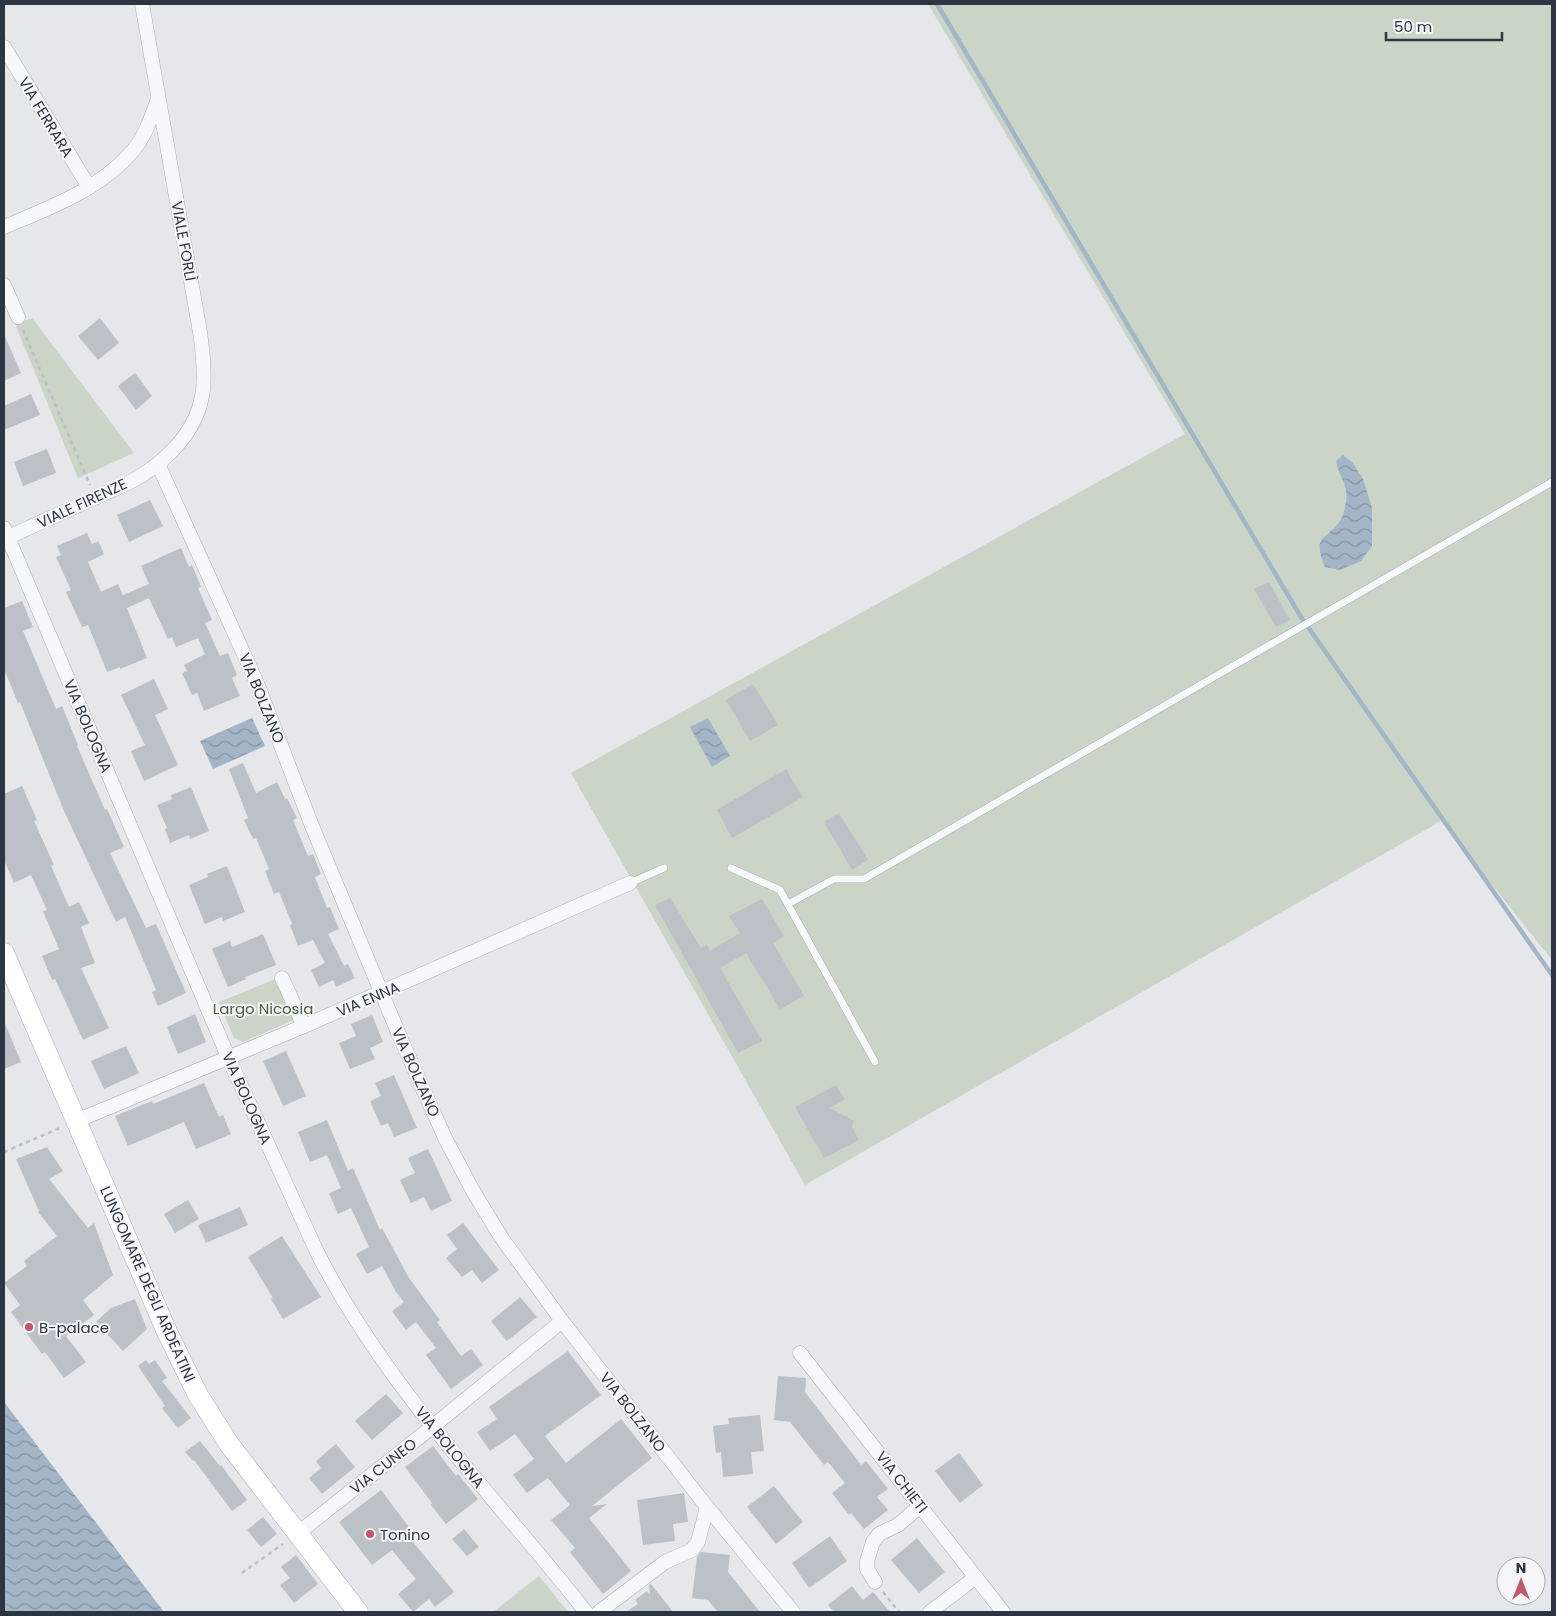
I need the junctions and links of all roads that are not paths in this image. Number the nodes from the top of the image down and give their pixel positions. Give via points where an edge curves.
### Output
1 (142, 4) edge
2 (4, 47) edge
3 (158, 98) junction
4 (89, 188) junction
5 (4, 227) edge
6 (4, 285) edge
7 (18, 317) road end
8 (158, 464) junction
9 (1552, 482) edge
10 (5, 535) edge
11 (664, 868) dead end
12 (731, 868) dead end
13 (630, 883) joint
14 (788, 904) junction
15 (4, 953) edge
16 (282, 978) dead end
17 (382, 993) junction
18 (304, 1026) junction
19 (228, 1059) junction
20 (875, 1062) dead end
21 (76, 1121) junction
22 (562, 1321) junction
23 (800, 1353) dead end
24 (432, 1427) junction
25 (920, 1506) junction
26 (707, 1507) junction
27 (297, 1534) junction
28 (976, 1577) junction
29 (876, 1582) road end
30 (358, 1612) edge
31 (586, 1612) edge
32 (600, 1612) edge
33 (793, 1612) edge
34 (930, 1612) edge
35 (1003, 1612) edge

1 - 3 street, VIALE FORLÌ
2 - 4 street, VIA FERRARA
3 - 4 street via 136,147 114,170
3 - 8 street, VIALE FORLÌ via 200,332 204,384 199,412 192,427
4 - 5 street
6 - 7 street
8 - 10 street, VIALE FIRENZE via 95,498
8 - 17 street, VIA BOLZANO via 257,683
9 - 14 lane via 864,879 834,879
10 - 19 street, VIA BOLOGNA
11 - 13 lane
12 - 14 lane via 780,890
13 - 17 street, VIA ENNA
14 - 20 lane
15 - 21 main road, LUNGOMARE DEGLI ARDEATINI
16 - 18 street
17 - 18 street, VIA ENNA
17 - 22 street, VIA BOLZANO via 445,1138 473,1192 501,1237
18 - 19 street, VIA ENNA
19 - 21 street, VIA ENNA
19 - 24 street, VIA BOLOGNA via 332,1281 368,1339
21 - 27 main road, LUNGOMARE DEGLI ARDEATINI via 194,1388 226,1439
22 - 24 street, VIA CUNEO
22 - 26 street, VIA BOLZANO
23 - 25 street, VIA CHIETI
24 - 27 street, VIA CUNEO
24 - 31 street, VIA BOLOGNA
25 - 28 street, VIA CHIETI
25 - 29 street via 898,1525 879,1534 873,1542 866,1561 867,1569
26 - 32 street via 698,1542 692,1550 666,1562
26 - 33 street, VIA BOLZANO
27 - 30 main road, LUNGOMARE DEGLI ARDEATINI
28 - 34 street
28 - 35 street, VIA CHIETI

